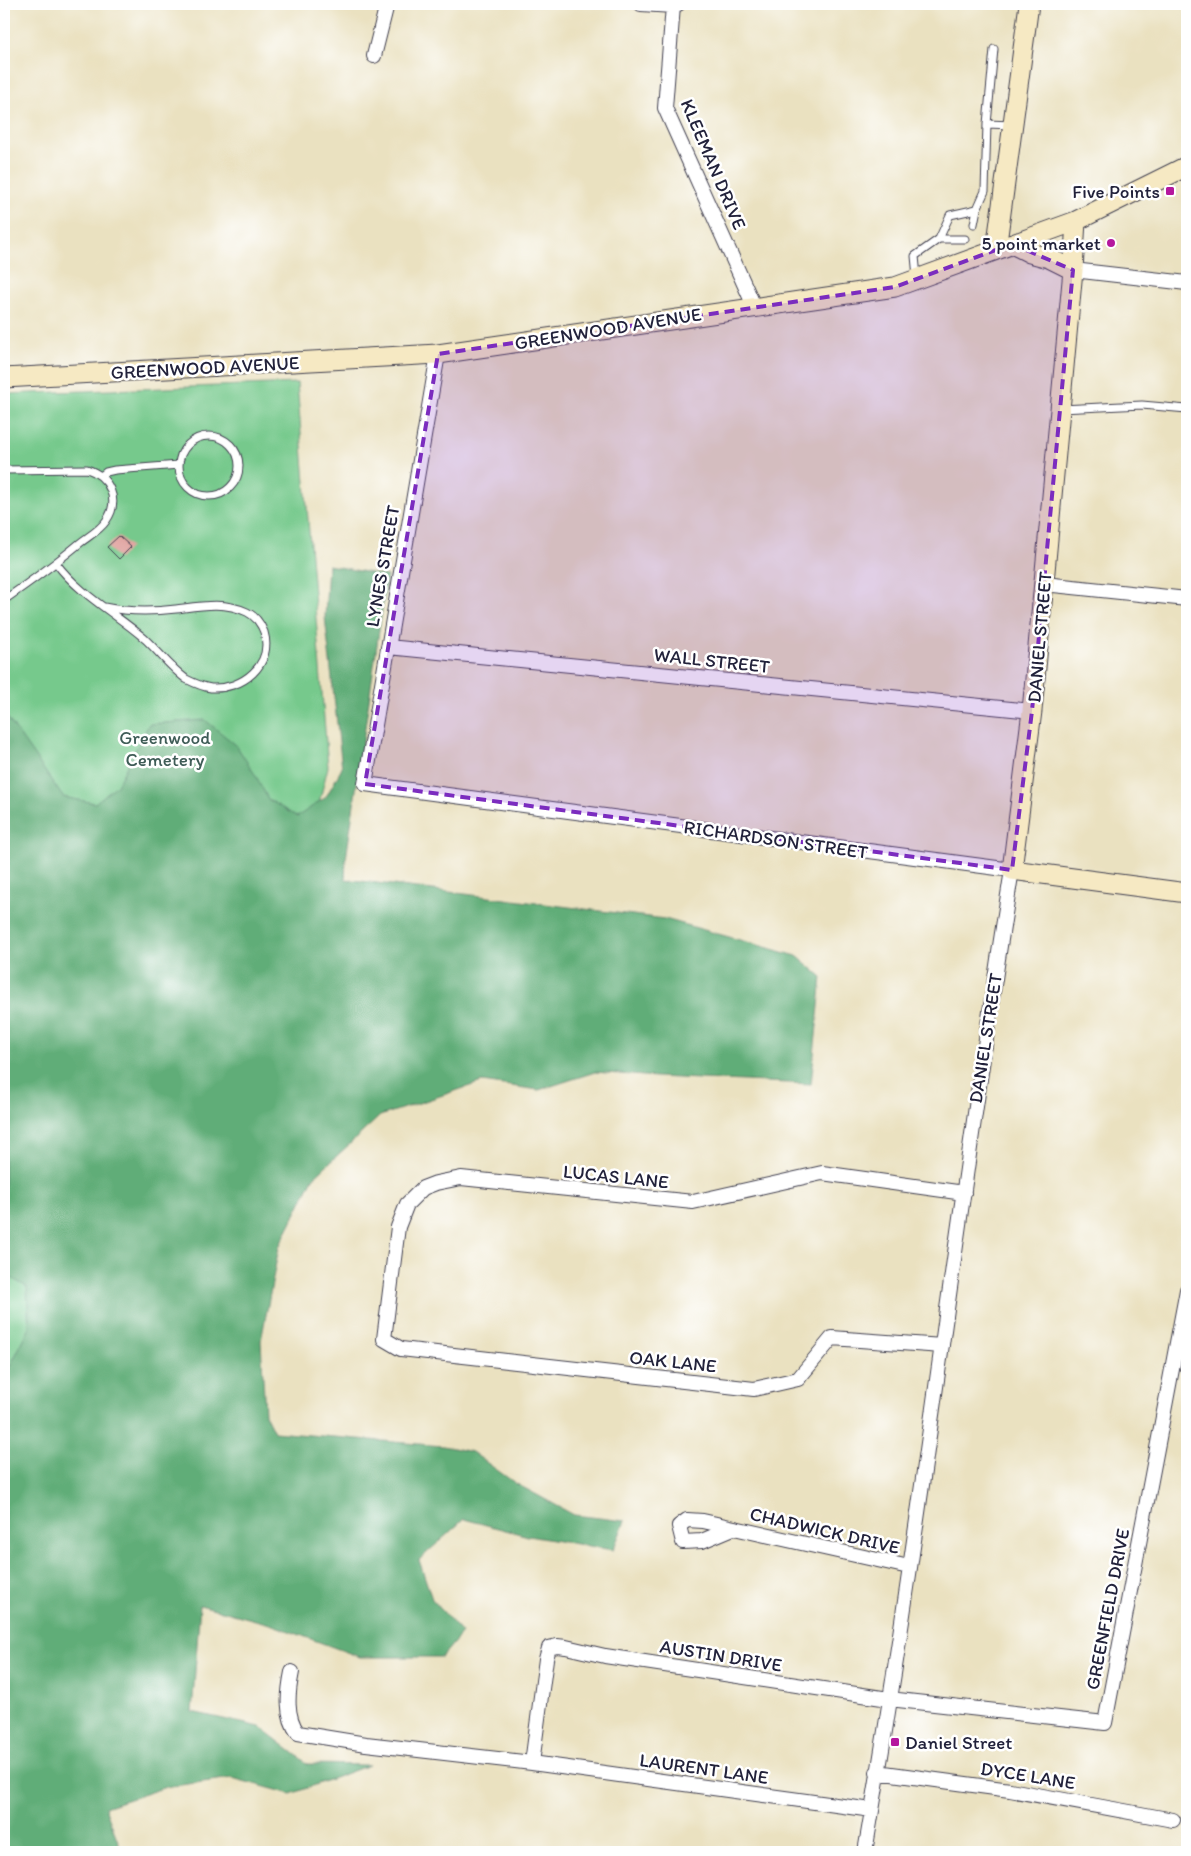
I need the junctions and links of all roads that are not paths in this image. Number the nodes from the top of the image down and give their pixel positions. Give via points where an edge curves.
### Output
1 (387, 4) edge
2 (641, 4) edge
3 (1029, 4) edge
4 (674, 5) edge
5 (994, 48) dead end
6 (374, 56) dead end
7 (987, 124) junction
8 (1013, 125) junction
9 (1187, 166) edge
10 (977, 209) junction
11 (1076, 221) junction
12 (974, 224) dead end
13 (939, 239) junction
14 (966, 239) dead end
15 (1004, 247) junction
16 (1073, 270) junction
17 (917, 278) junction
18 (1187, 283) edge
19 (754, 306) junction
20 (438, 354) junction
21 (4, 378) edge
22 (1060, 409) junction
23 (1187, 409) edge
24 (179, 465) junction
25 (4, 470) edge
26 (101, 476) junction
27 (56, 563) junction
28 (1044, 584) junction
29 (1187, 599) edge
30 (4, 600) edge
31 (104, 607) junction
32 (388, 647) junction
33 (1032, 712) junction
34 (365, 784) joint
35 (1012, 870) junction
36 (1187, 893) edge
37 (964, 1193) junction
38 (1187, 1290) edge
39 (384, 1339) joint
40 (942, 1346) junction
41 (733, 1528) dead end
42 (909, 1567) junction
43 (292, 1672) dead end
44 (889, 1699) junction
45 (532, 1763) junction
46 (877, 1772) junction
47 (872, 1810) junction
48 (1173, 1820) dead end
49 (864, 1852) edge

1 - 6 street
2 - 4 street
3 - 8 main road
4 - 19 street, KLEEMAN DRIVE via 665,108
5 - 7 lane
7 - 8 lane
7 - 10 lane via 985,191
8 - 15 main road
9 - 11 main road, GREENWOOD AVENUE
10 - 12 lane
10 - 13 lane via 950,215
11 - 15 main road, GREENWOOD AVENUE
11 - 16 main road, DANIEL STREET
13 - 14 lane
13 - 17 lane via 915,256
15 - 16 main road via 1049,258
15 - 17 main road, GREENWOOD AVENUE
16 - 18 street
16 - 22 main road, DANIEL STREET
17 - 19 main road, GREENWOOD AVENUE via 895,286
19 - 20 main road, GREENWOOD AVENUE
20 - 21 main road, GREENWOOD AVENUE
20 - 32 street, LYNES STREET
22 - 23 lane via 1142,405
22 - 28 main road, DANIEL STREET
24 - 24 lane via 180,474 189,488 203,495 220,494 237,476 235,451 223,439 206,436 190,442 180,457
24 - 26 lane via 115,470
25 - 26 lane via 79,469
26 - 27 lane via 112,495 109,516
27 - 30 lane
27 - 31 lane via 69,580
28 - 29 street
28 - 33 main road, DANIEL STREET
31 - 31 lane via 146,640 180,673 210,688 236,684 255,671 266,653 262,628 248,612 235,608 202,605 131,611
32 - 33 street, WALL STREET
32 - 34 street, LYNES STREET
33 - 35 main road, DANIEL STREET
34 - 35 street, RICHARDSON STREET
35 - 36 main road, RICHARDSON STREET
35 - 37 street, DANIEL STREET via 984,1041
37 - 39 street, LUCAS LANE via 822,1173 693,1202 461,1178 436,1183 423,1188 406,1204 398,1227
37 - 40 street, DANIEL STREET
38 - 44 street, GREENFIELD DRIVE via 1105,1723
39 - 40 street, OAK LANE via 401,1349 754,1389 798,1379 832,1338
40 - 42 street, DANIEL STREET
41 - 42 street, CHADWICK DRIVE
42 - 44 street, DANIEL STREET
43 - 45 street, LAURENT LANE via 288,1698 292,1726 298,1733
44 - 45 street, AUSTIN DRIVE via 557,1646 549,1648
44 - 46 street, DANIEL STREET
45 - 47 street, LAURENT LANE
46 - 47 street, DANIEL STREET
46 - 48 street, DYCE LANE via 1010,1790
47 - 49 street, DANIEL STREET

